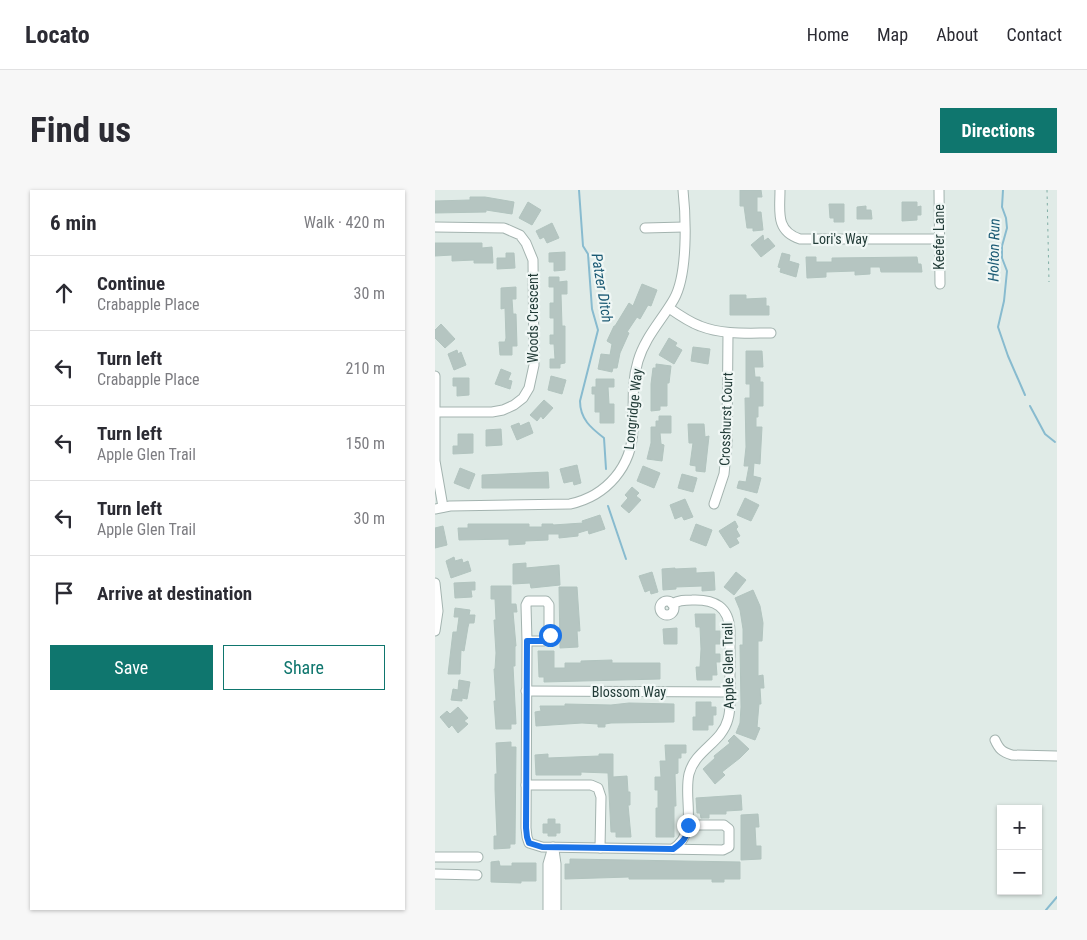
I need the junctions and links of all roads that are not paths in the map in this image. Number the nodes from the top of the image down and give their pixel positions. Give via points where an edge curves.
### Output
1 (683, 190) edge
2 (780, 190) edge
3 (939, 190) edge
4 (435, 227) edge
5 (684, 227) junction
6 (645, 228) dead end
7 (939, 238) junction
8 (940, 284) dead end
9 (669, 308) junction
10 (728, 333) junction
11 (771, 333) dead end
12 (435, 376) edge
13 (435, 412) edge
14 (714, 504) dead end
15 (439, 508) edge
16 (435, 583) edge
17 (672, 604) dead end
18 (435, 631) edge
19 (527, 641) junction
20 (526, 691) junction
21 (730, 692) junction
22 (995, 740) dead end
23 (1057, 756) edge
24 (526, 785) junction
25 (688, 825) junction
26 (553, 847) junction
27 (600, 848) junction
28 (673, 849) junction
29 (435, 858) edge
30 (478, 858) dead end
31 (435, 874) edge
32 (477, 875) dead end
33 (548, 910) edge
34 (556, 910) edge

1 - 5 street, Longridge Way
2 - 7 street, Lori's Way via 781,224 790,235 800,239
3 - 7 street, Keefer Lane
4 - 13 street, Woods Crescent via 504,228 520,235 526,243 533,260 534,365 529,388 514,405 492,412
5 - 6 street
5 - 9 street, Longridge Way via 682,273 676,297
7 - 8 street, Keefer Lane
9 - 10 street via 698,326
9 - 15 street, Longridge Way via 647,338 638,359 632,389 630,450 623,468 610,484 595,495 571,504
10 - 11 street
10 - 14 street, Crosshurst Court via 727,444 724,474
12 - 13 street
13 - 15 street
16 - 18 street via 438,611
17 - 21 street, Apple Glen Trail via 703,600 715,603 725,612 730,622
19 - 19 street via 526,605 529,601 546,601 549,605 549,639
19 - 20 street
20 - 21 street, Blossom Way
20 - 24 street
21 - 25 street, Apple Glen Trail via 726,725 696,760 689,775
22 - 23 street via 999,748 1011,755
24 - 26 street via 529,843
24 - 27 street via 598,788 601,797
25 - 28 street, Apple Glen Trail via 686,838
25 - 28 street via 724,825 729,829 729,847 723,850
26 - 27 street
26 - 33 street via 548,864
26 - 34 street
27 - 28 street
29 - 30 street
31 - 32 street

